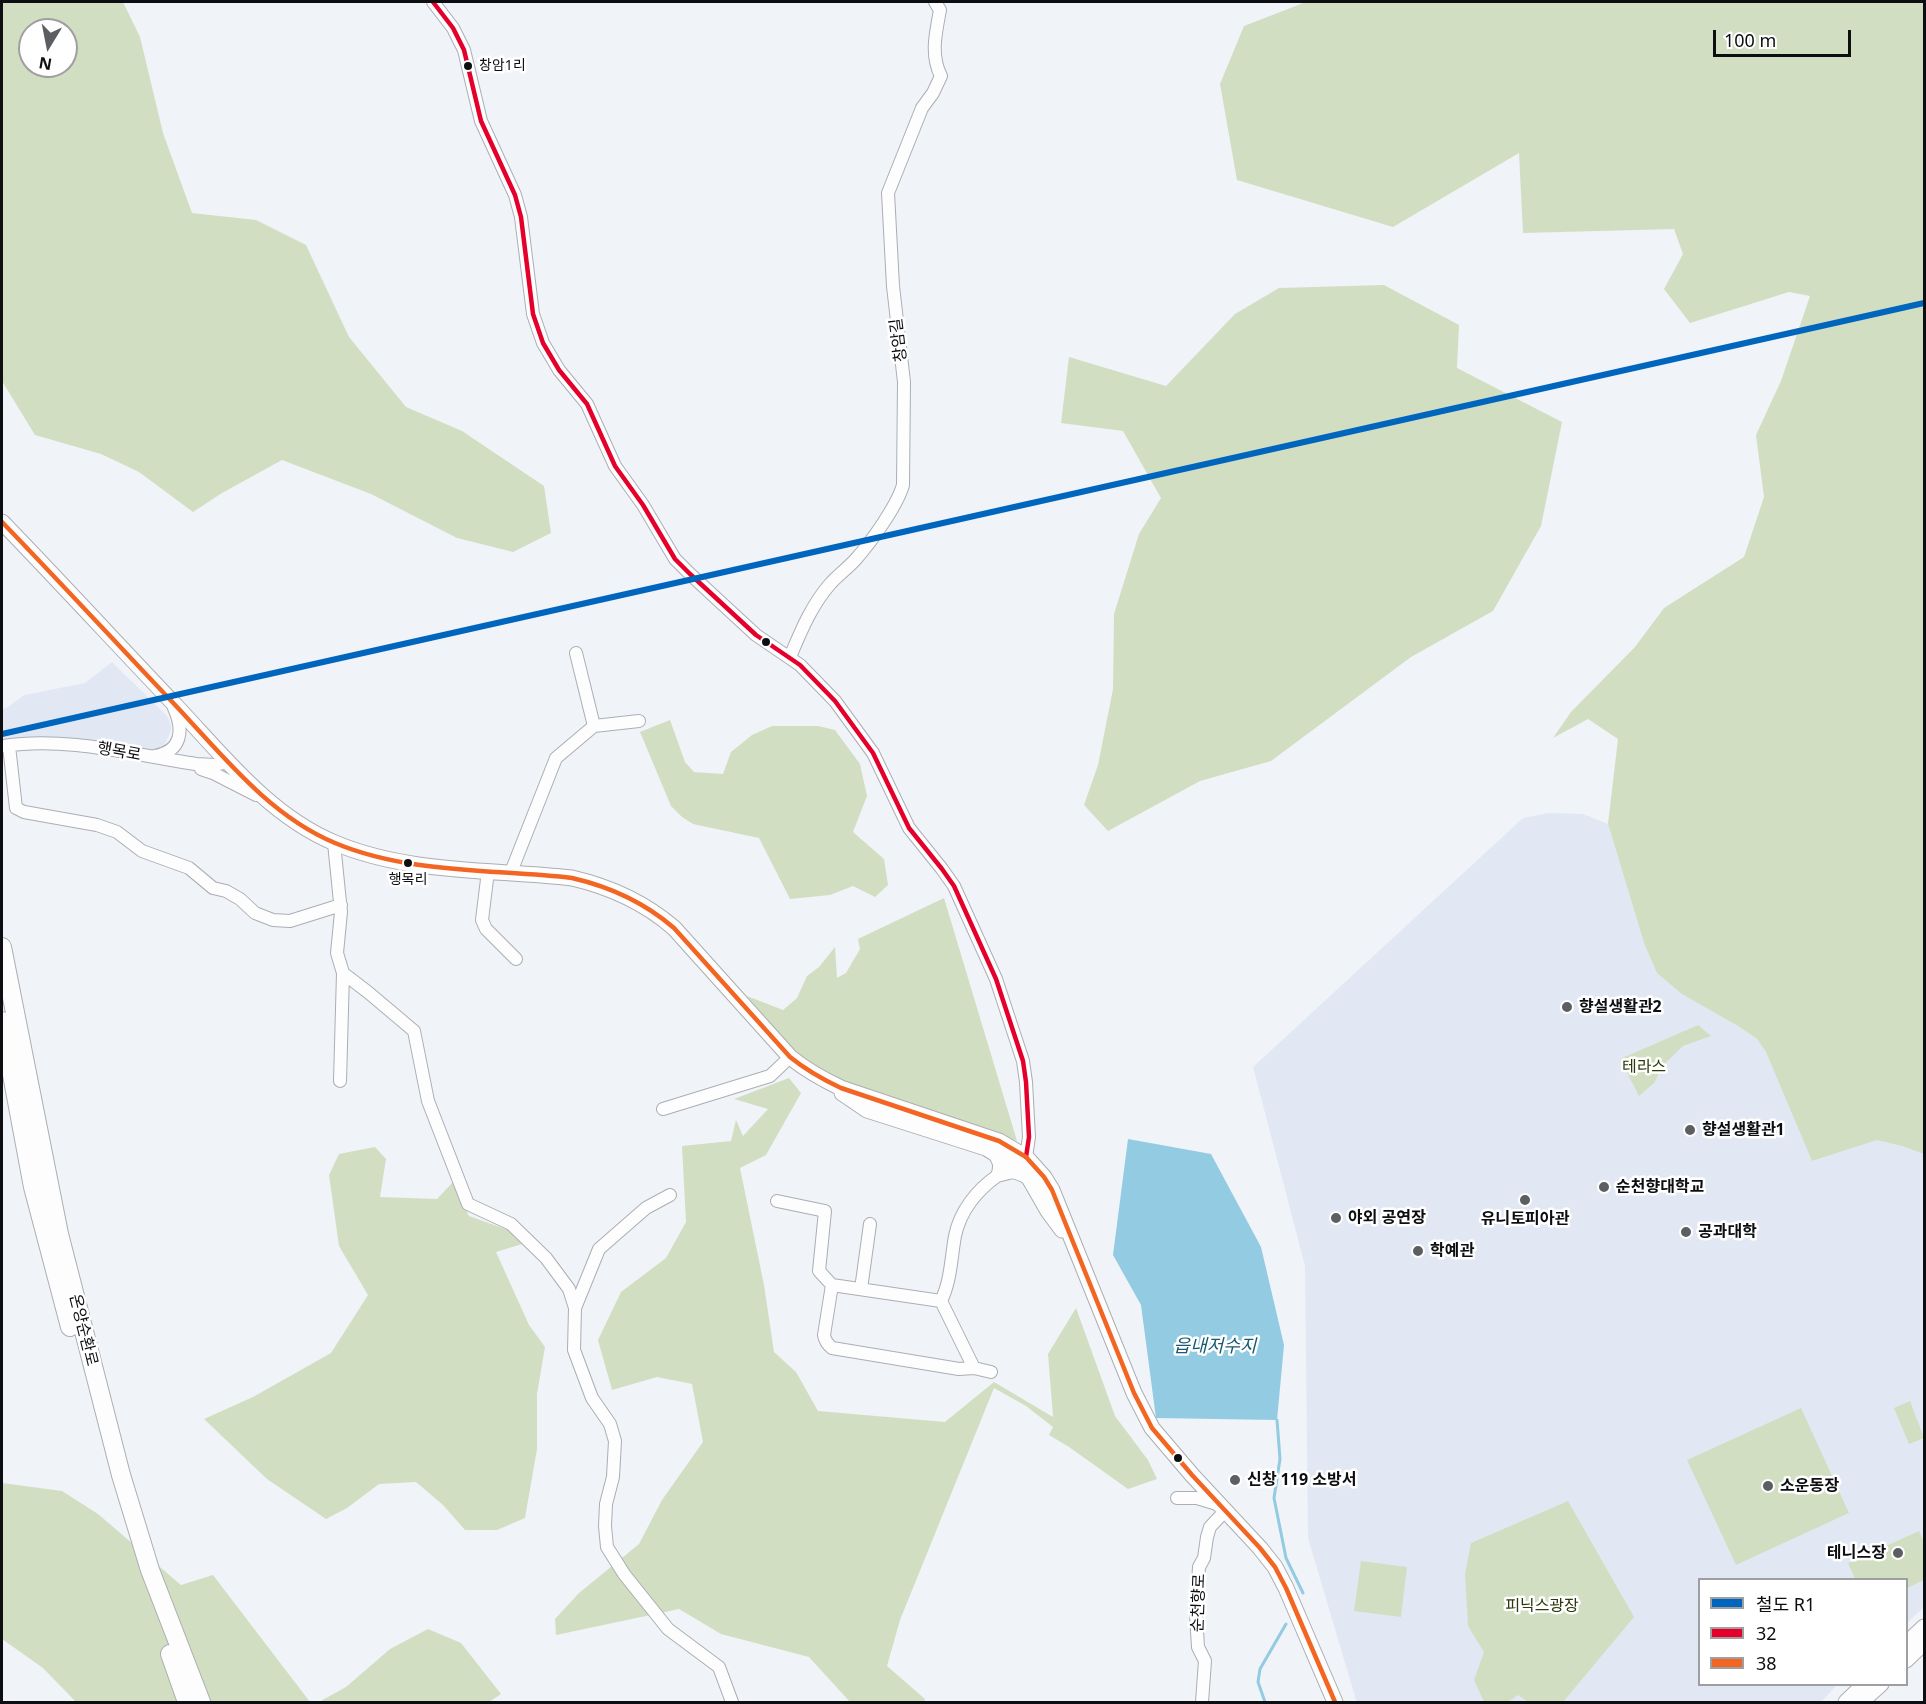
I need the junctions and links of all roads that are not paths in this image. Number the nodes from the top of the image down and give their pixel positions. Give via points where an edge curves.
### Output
1 (433, 2) edge
2 (935, 2) edge
3 (2, 522) edge
4 (576, 653) dead end
5 (790, 657) junction
6 (172, 702) junction
7 (639, 721) dead end
8 (594, 726) junction
9 (5, 746) edge
10 (148, 757) junction
11 (177, 761) junction
12 (228, 762) junction
13 (274, 806) junction
14 (334, 843) junction
15 (488, 871) junction
16 (511, 872) junction
17 (341, 905) junction
18 (2, 947) edge
19 (516, 959) dead end
20 (343, 973) junction
21 (2, 1021) edge
22 (790, 1057) junction
23 (822, 1079) junction
24 (340, 1081) dead end
25 (663, 1109) dead end
26 (986, 1148) junction
27 (1026, 1157) junction
28 (997, 1176) junction
29 (1029, 1178) junction
30 (670, 1195) dead end
31 (777, 1201) dead end
32 (870, 1224) dead end
33 (1077, 1252) junction
34 (832, 1285) junction
35 (861, 1289) junction
36 (941, 1300) junction
37 (575, 1308) junction
38 (974, 1368) junction
39 (991, 1372) dead end
40 (1177, 1498) dead end
41 (1223, 1508) junction
42 (1924, 1627) edge
43 (1919, 1646) edge
44 (1908, 1658) edge
45 (1863, 1686) edge
46 (1879, 1686) edge
47 (187, 1702) edge
48 (201, 1702) edge
49 (732, 1702) edge
50 (1202, 1702) edge
51 (1335, 1702) edge
52 (1846, 1702) edge
53 (1861, 1702) edge

1 - 5 street via 464,50 481,121 515,195 533,314 543,343 587,404 615,466 675,559 756,635
2 - 5 street, 창암길 via 940,10 935,40 941,76 922,108 888,193 904,382 903,485 869,542 816,603
3 - 6 main road
4 - 8 street
5 - 27 street via 835,701 864,740 903,818 962,903 996,979 1023,1061 1029,1137
6 - 10 street via 180,720 176,745 166,754
6 - 12 main road
7 - 8 street
8 - 16 street via 556,758
9 - 10 street, 행목로 via 80,746
9 - 17 street, 행목로 via 16,808 24,812 117,832 142,851 189,868 207,885 226,891 255,913 273,920 290,921
10 - 11 street, 행목로
11 - 12 street, 행목로 via 215,765
11 - 13 street via 213,773
12 - 13 main road
13 - 14 main road
14 - 15 main road via 399,862
14 - 17 street
15 - 16 main road
15 - 19 street via 482,920
16 - 22 main road via 594,883 656,913 690,944
17 - 20 street via 337,953
18 - 48 highway, 온양순환로 via 59,1234 121,1475 150,1570
20 - 24 street
20 - 37 street via 414,1031 428,1101 468,1204 511,1224 546,1258 570,1289
21 - 47 highway, 온양순환로 via 33,1187 96,1427 137,1561
22 - 23 main road
22 - 25 street via 770,1076
23 - 26 main road via 867,1110
23 - 27 main road via 999,1141
26 - 28 street via 1000,1164
26 - 29 main road
27 - 33 main road via 1052,1190
28 - 29 street via 1012,1172
28 - 36 street via 970,1200 957,1228 948,1286
29 - 33 main road
30 - 37 street via 646,1208 599,1249
31 - 34 street via 825,1211 819,1271
32 - 35 street
33 - 41 main road via 1152,1428
34 - 35 street
34 - 38 street via 824,1335 832,1348 959,1369
35 - 36 street
36 - 38 street
37 - 49 street via 574,1350 592,1398 610,1424 615,1441 614,1477 606,1504 607,1547 668,1629 719,1667
38 - 39 street
40 - 41 street via 1197,1498
41 - 50 street, 순천향로 via 1210,1527 1199,1568 1196,1615 1198,1647 1205,1661
41 - 51 main road via 1275,1567
42 - 43 main road
43 - 44 main road
45 - 52 main road
46 - 53 main road

